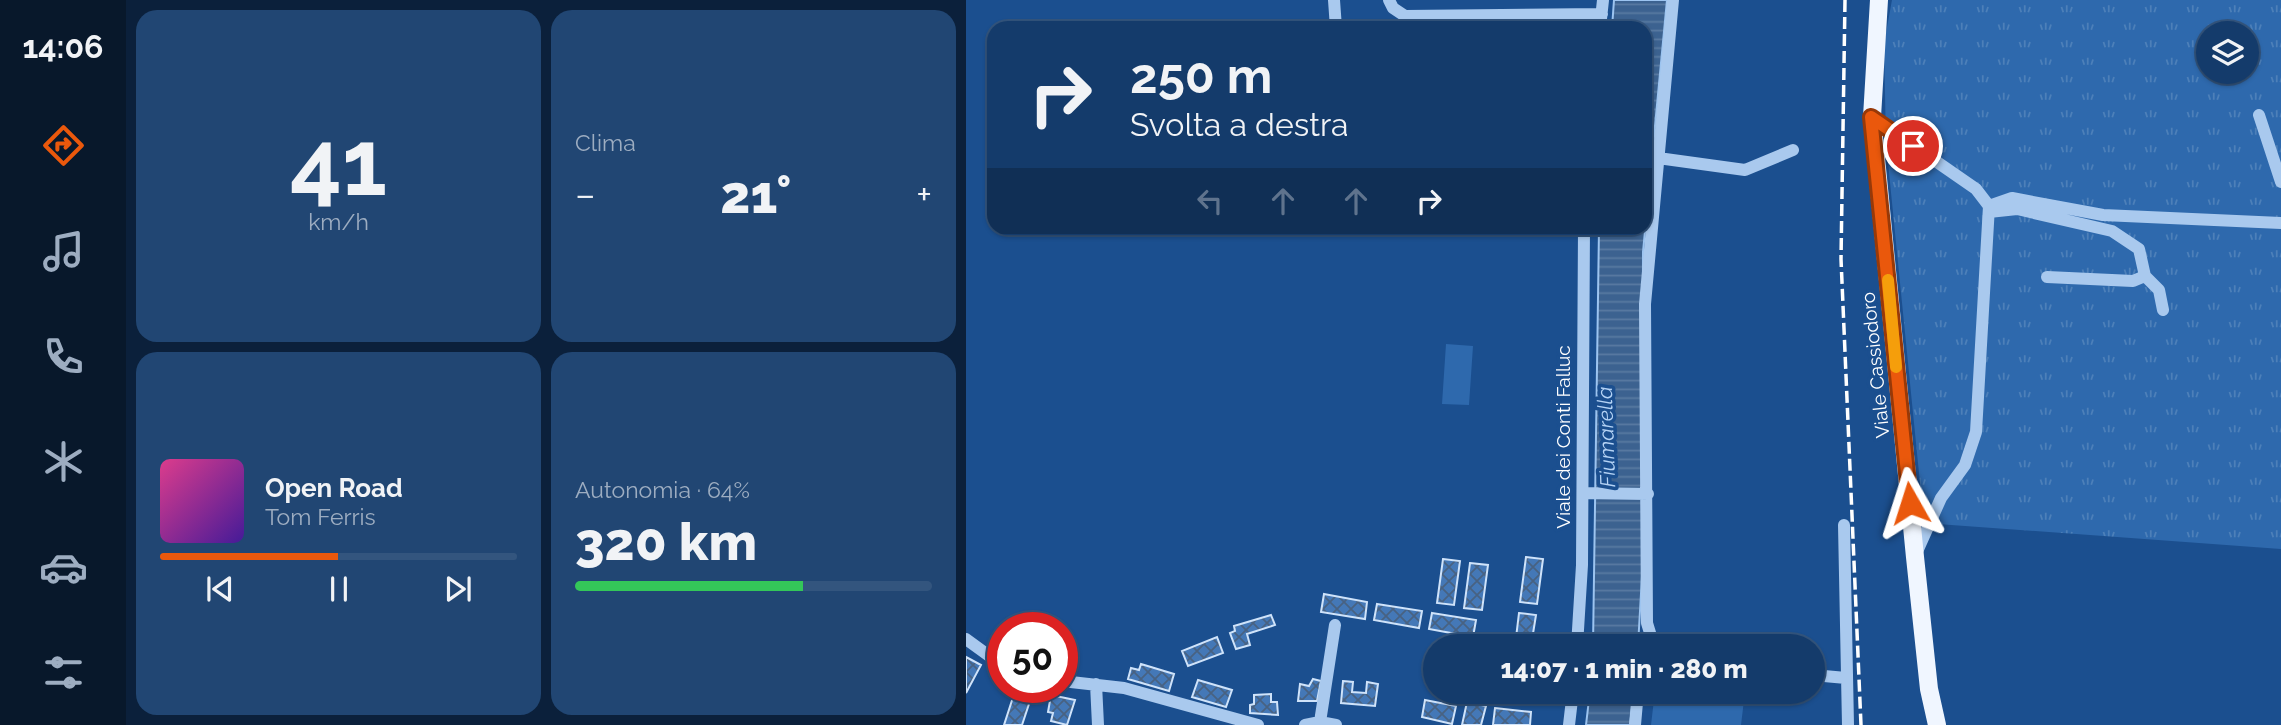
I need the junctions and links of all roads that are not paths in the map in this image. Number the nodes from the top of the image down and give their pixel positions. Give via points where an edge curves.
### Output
1 (1334, 0) edge
2 (1389, 0) edge
3 (1603, 0) edge
4 (1673, 0) edge
5 (1879, 0) edge
6 (1602, 14) junction
7 (1336, 21) edge
8 (1601, 21) edge
9 (2259, 115) dead end
10 (1871, 117) junction
11 (1793, 150) dead end
12 (1658, 158) junction
13 (2281, 182) edge
14 (1989, 209) junction
15 (2281, 223) edge
16 (1652, 225) edge
17 (1584, 235) edge
18 (1651, 235) edge
19 (2145, 276) junction
20 (2047, 277) dead end
21 (2163, 310) dead end
22 (1588, 493) junction
23 (1645, 494) junction
24 (1844, 525) dead end
25 (1915, 557) junction
26 (1647, 623) junction
27 (1335, 625) dead end
28 (1578, 634) edge
29 (1645, 634) edge
30 (1650, 634) edge
31 (966, 639) edge
32 (987, 654) edge
33 (1825, 676) edge
34 (1846, 678) junction
35 (1078, 682) edge
36 (1096, 684) junction
37 (1571, 704) edge
38 (1637, 704) edge
39 (1310, 724) edge
40 (1098, 725) edge
41 (1258, 725) edge
42 (1336, 725) edge
43 (1569, 725) edge
44 (1635, 725) edge
45 (1848, 725) edge
46 (1937, 725) edge

1 - 7 street
2 - 6 street via 1405,16
3 - 6 street
4 - 12 street
5 - 10 main road, Viale Cassiodoro
6 - 8 street
9 - 13 street
10 - 14 street via 1976,189
10 - 25 main road, Viale Cassiodoro
11 - 12 street via 1745,170
12 - 16 street
14 - 15 street via 2012,198 2103,215
14 - 19 street via 2017,209 2112,231 2139,249
14 - 25 street via 1976,432 1965,465 1941,498
17 - 22 street, Viale dei Conti Falluc
18 - 23 street via 1645,304
19 - 20 street via 2133,281
19 - 21 street via 2159,290
22 - 23 street
22 - 28 street, Viale dei Conti Falluc
23 - 26 street
24 - 34 street
25 - 46 main road, Viale Cassiodoro
26 - 29 street
26 - 30 street
27 - 39 street
31 - 32 street
33 - 34 street
34 - 45 street
35 - 36 street
36 - 40 street
36 - 41 street
37 - 43 street
38 - 44 street
39 - 42 street

